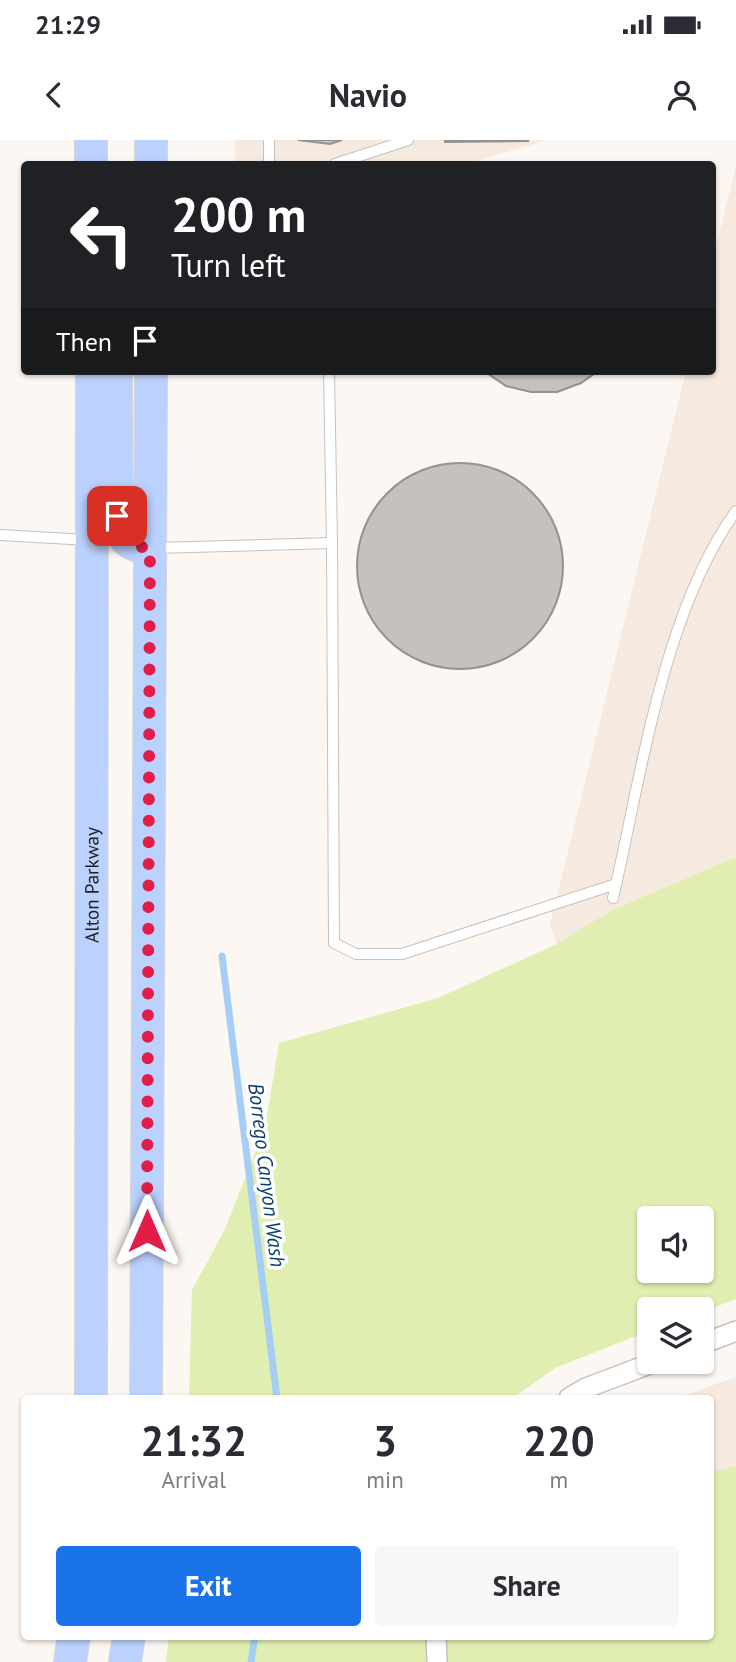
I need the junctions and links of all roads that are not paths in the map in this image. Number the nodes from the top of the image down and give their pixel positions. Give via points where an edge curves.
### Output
1 (91, 140) edge
2 (152, 140) edge
3 (270, 140) edge
4 (408, 140) edge
5 (92, 161) edge
6 (151, 161) edge
7 (269, 161) edge
8 (344, 161) edge
9 (92, 375) edge
10 (116, 375) edge
11 (151, 375) edge
12 (329, 375) edge
13 (736, 511) edge
14 (0, 535) edge
15 (92, 540) junction
16 (332, 543) junction
17 (150, 548) junction
18 (616, 884) junction
19 (613, 898) dead end
20 (736, 1331) edge
21 (714, 1339) edge
22 (637, 1369) edge
23 (91, 1395) edge
24 (146, 1395) edge
25 (574, 1395) edge
26 (73, 1640) edge
27 (128, 1640) edge
28 (436, 1640) edge
29 (70, 1662) edge
30 (125, 1662) edge
31 (437, 1662) edge

1 - 5 main road
2 - 6 main road
3 - 7 lane
4 - 8 lane
9 - 15 main road, Alton Parkway
10 - 17 main road via 117,516 127,542
11 - 17 main road
12 - 16 lane
13 - 18 lane via 704,566 666,666
14 - 15 lane
15 - 23 main road, Alton Parkway
16 - 17 lane
16 - 18 lane via 334,943 356,954 402,954
17 - 24 main road
18 - 19 lane
20 - 21 street
22 - 25 street
26 - 29 main road
27 - 30 main road
28 - 31 street

